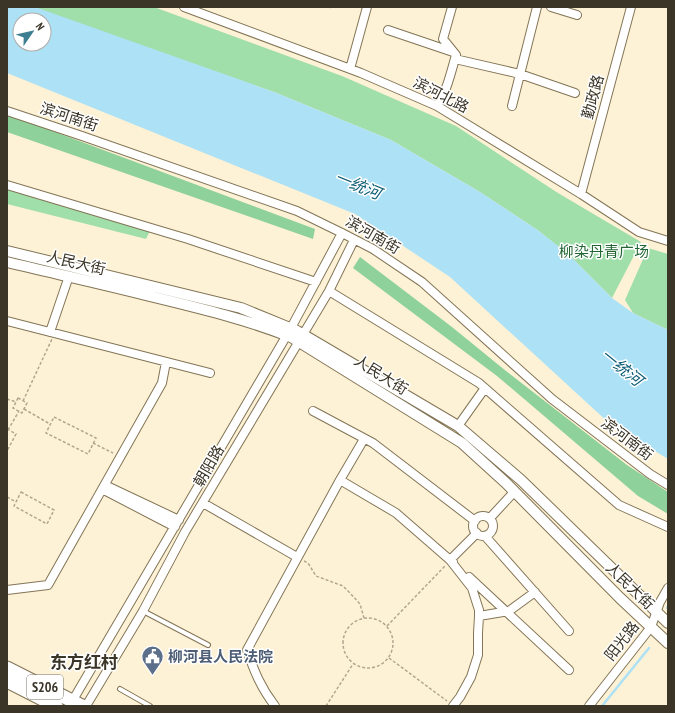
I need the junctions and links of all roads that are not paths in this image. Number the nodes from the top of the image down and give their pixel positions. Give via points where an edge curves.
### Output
1 (184, 7) edge
2 (367, 7) edge
3 (452, 7) edge
4 (537, 7) edge
5 (551, 7) edge
6 (632, 7) edge
7 (577, 15) dead end
8 (388, 30) dead end
9 (455, 56) junction
10 (350, 68) junction
11 (520, 74) junction
12 (575, 93) dead end
13 (437, 106) junction
14 (512, 106) dead end
15 (7, 111) edge
16 (7, 185) edge
17 (581, 194) junction
18 (342, 233) junction
19 (354, 240) junction
20 (668, 241) edge
21 (7, 251) edge
22 (7, 262) edge
23 (69, 276) junction
24 (316, 282) junction
25 (328, 291) junction
26 (7, 321) edge
27 (289, 332) junction
28 (52, 333) junction
29 (301, 338) junction
30 (166, 362) junction
31 (210, 373) dead end
32 (486, 388) junction
33 (312, 410) dead end
34 (458, 426) junction
35 (364, 439) junction
36 (340, 480) junction
37 (668, 485) edge
38 (103, 487) junction
39 (514, 492) junction
40 (203, 503) junction
41 (490, 518) junction
42 (474, 521) junction
43 (177, 523) junction
44 (668, 527) edge
45 (481, 535) junction
46 (297, 557) junction
47 (450, 560) junction
48 (472, 583) junction
49 (668, 588) edge
50 (7, 590) edge
51 (535, 592) junction
52 (143, 611) junction
53 (506, 612) junction
54 (656, 612) junction
55 (479, 616) junction
56 (668, 623) edge
57 (651, 627) junction
58 (569, 631) dead end
59 (668, 643) edge
60 (208, 645) dead end
61 (7, 668) edge
62 (569, 670) dead end
63 (7, 681) edge
64 (120, 689) dead end
65 (75, 704) edge
66 (142, 704) edge
67 (56, 706) edge
68 (86, 706) edge
69 (150, 706) edge
70 (275, 706) edge
71 (453, 706) edge
72 (589, 706) edge

1 - 10 street, 滨河北路
2 - 10 street
3 - 9 street via 443,39
4 - 11 street
5 - 7 street
6 - 17 street, 勤政路
8 - 9 street
9 - 11 street
9 - 13 street
10 - 13 street, 滨河北路
11 - 12 street
11 - 14 street
13 - 17 street, 滨河北路
15 - 18 street, 滨河南街 via 297,211
16 - 24 street via 188,239
17 - 20 street, 滨河北路 via 639,232
18 - 19 street, 滨河南街
18 - 24 street
19 - 25 street, 朝阳路
19 - 37 street, 滨河南街 via 373,249 422,282 552,399 639,466
21 - 27 street, 人民大街 via 241,308
22 - 23 street, 人民大街
23 - 27 street, 人民大街
23 - 28 street
24 - 27 street
25 - 29 street, 朝阳路
25 - 32 street
26 - 28 street
27 - 29 street, 人民大街
27 - 43 street
28 - 30 street
29 - 34 street, 人民大街
29 - 39 street, 人民大街 via 462,443
29 - 40 street, 朝阳路
30 - 31 street
30 - 38 street via 162,383
32 - 34 street
32 - 44 street via 619,505
33 - 35 street
34 - 54 street, 人民大街 via 521,480
35 - 36 street
35 - 42 street via 373,443
36 - 46 street
36 - 47 street via 396,513
38 - 43 street
38 - 50 street via 48,586
39 - 41 street
39 - 57 street, 人民大街
40 - 46 street
40 - 52 street, 朝阳路
41 - 42 street via 482,516
41 - 45 street via 494,526 490,534
42 - 45 street via 474,530
43 - 65 street
45 - 47 street
45 - 51 street
46 - 70 street via 247,650 256,674
47 - 48 street
48 - 53 street
48 - 55 street
49 - 54 street, 阳光路
51 - 53 street
51 - 58 street
52 - 60 lane
52 - 68 street, 朝阳路
53 - 55 street
53 - 62 street
54 - 56 street, 人民大街
54 - 57 street, 阳光路
55 - 71 street via 478,655 471,677
57 - 59 street, 人民大街
57 - 72 street, 阳光路
61 - 65 main road, S206
63 - 67 main road, S206
64 - 66 lane
66 - 69 lane

